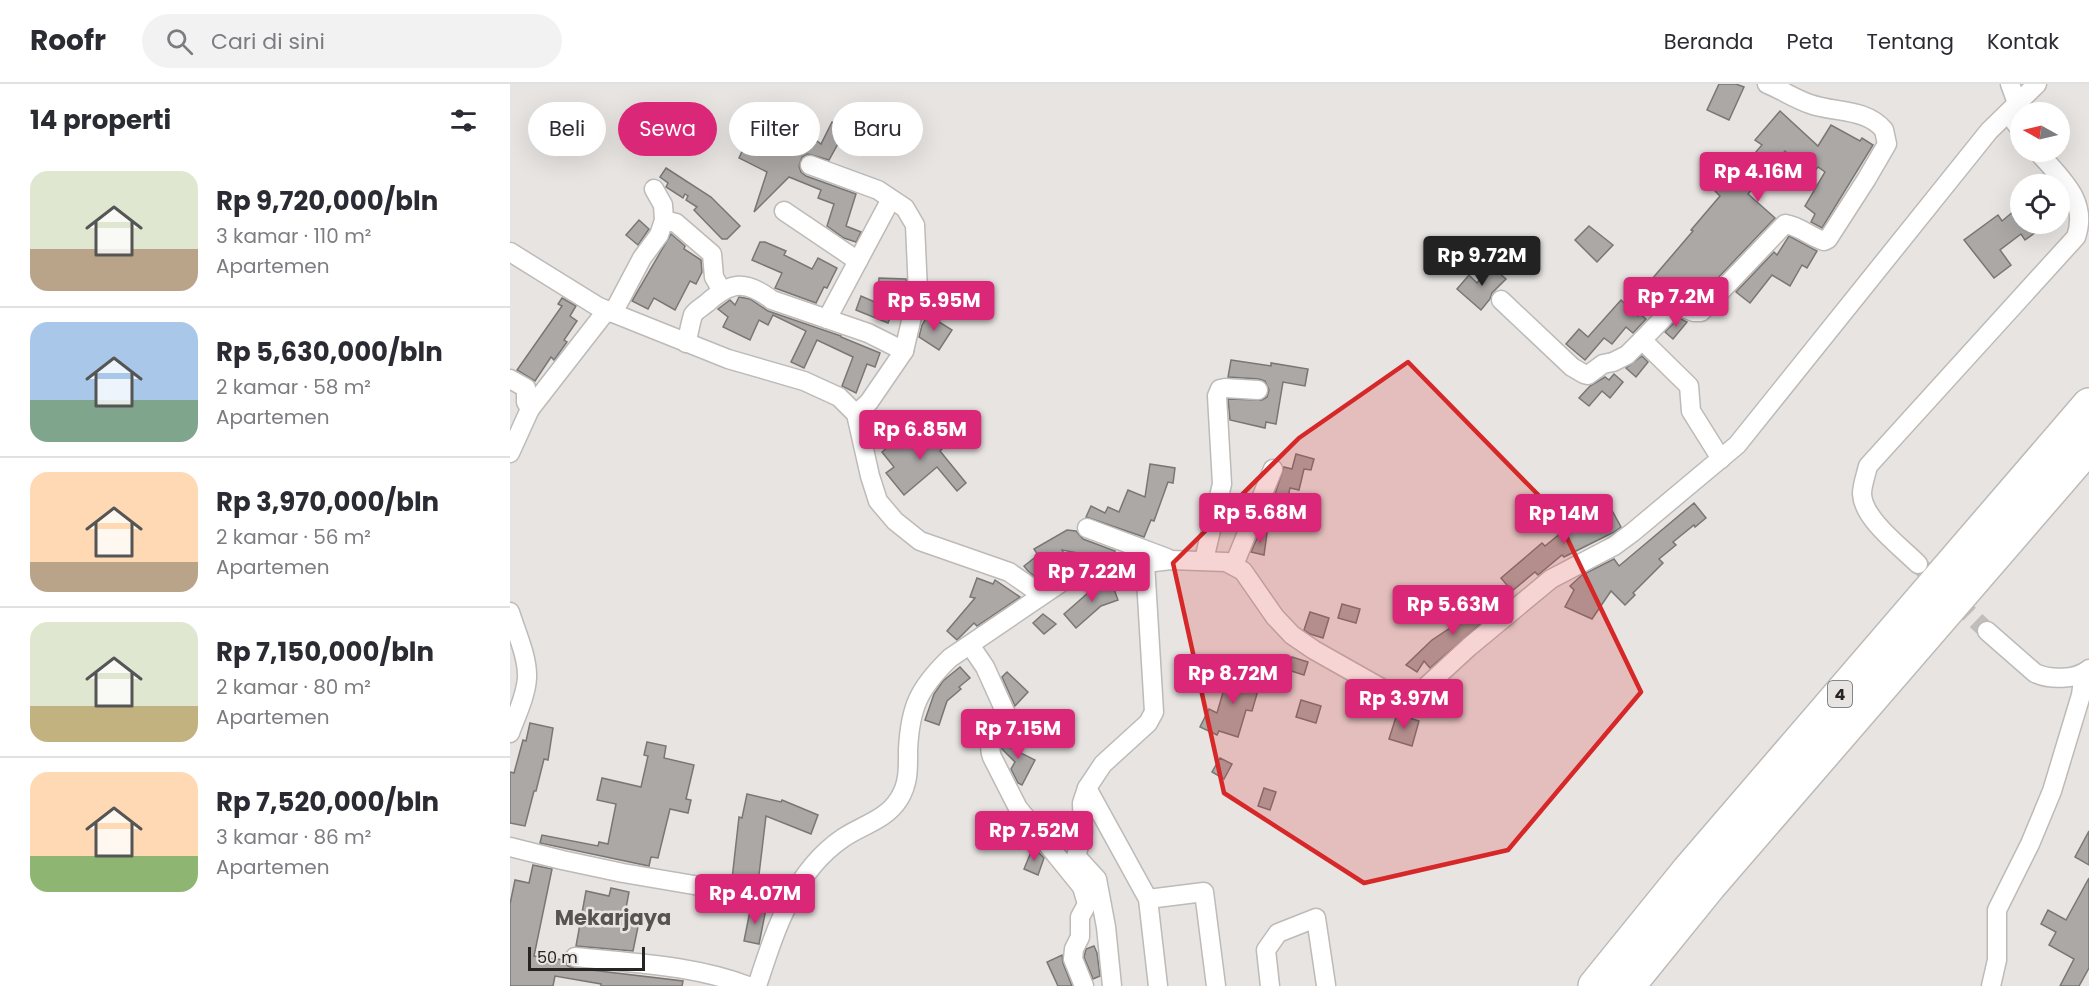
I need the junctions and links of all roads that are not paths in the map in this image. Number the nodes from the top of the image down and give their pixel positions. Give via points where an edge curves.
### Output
1 (1767, 84) edge
2 (2010, 84) edge
3 (2037, 84) edge
4 (2012, 102) edge
5 (2019, 102) edge
6 (2010, 111) edge
7 (2047, 162) edge
8 (810, 165) dead end
9 (654, 189) dead end
10 (891, 199) junction
11 (784, 211) dead end
12 (664, 220) junction
13 (510, 252) edge
14 (858, 261) junction
15 (722, 291) junction
16 (1501, 300) dead end
17 (610, 312) junction
18 (827, 319) junction
19 (1642, 340) junction
20 (686, 343) junction
21 (904, 351) junction
22 (510, 379) edge
23 (1258, 390) dead end
24 (2089, 405) edge
25 (530, 409) junction
26 (856, 414) junction
27 (2089, 446) edge
28 (510, 453) edge
29 (1721, 459) junction
30 (1274, 469) dead end
31 (1087, 528) dead end
32 (1172, 560) junction
33 (1204, 560) junction
34 (1144, 563) junction
35 (1918, 564) tunnel mouth
36 (1234, 565) junction
37 (1042, 595) junction
38 (510, 612) edge
39 (1987, 631) tunnel mouth
40 (970, 645) junction
41 (2087, 671) edge
42 (510, 733) edge
43 (1087, 788) junction
44 (510, 847) edge
45 (1148, 899) junction
46 (788, 901) junction
47 (575, 957) dead end
48 (1326, 985) edge
49 (748, 986) edge
50 (757, 986) edge
51 (1083, 986) edge
52 (1112, 986) edge
53 (1158, 986) edge
54 (1216, 986) edge
55 (1270, 986) edge
56 (1594, 986) edge
57 (1628, 986) edge
58 (1991, 986) edge

1 - 19 street via 1815,106 1870,118 1884,130 1887,144 1828,239 1818,239 1785,224 1701,312 1676,304
2 - 4 street
3 - 5 street
6 - 29 street
7 - 35 street via 2083,207 2082,226 2076,237 1868,466 1862,491 1864,508
8 - 10 street via 878,190
9 - 12 street via 663,205
10 - 14 street
10 - 21 street via 906,208 915,225 918,291
11 - 14 street
12 - 15 street via 676,223 712,254 714,277
12 - 17 street via 659,235
13 - 17 street
14 - 18 street
15 - 18 street via 746,285 772,300
15 - 20 street via 694,314
16 - 19 street via 1584,374 1627,355
17 - 20 street
17 - 25 street
18 - 21 street
19 - 29 street via 1689,386 1691,411
20 - 26 street via 804,381 839,397
21 - 26 street via 869,402
22 - 25 street via 526,388
23 - 33 street via 1225,388 1217,396 1222,484
24 - 56 highway, 4
25 - 28 street
26 - 37 street via 878,501 895,522 920,541 1009,572
27 - 57 highway, 4 via 1709,886
29 - 36 street via 1634,532 1551,579 1424,690 1414,694 1398,695 1383,689 1292,634 1243,571
30 - 36 street
31 - 32 street
32 - 33 street
32 - 34 street
33 - 36 street
34 - 37 street via 1078,571
34 - 43 street via 1154,712 1148,723 1103,764
37 - 40 street
38 - 42 street via 527,678
39 - 41 street via 2044,677 2061,678
40 - 46 street via 933,675 916,701 910,726 908,779 899,800 886,814 843,838 820,858
40 - 51 street via 985,667 1008,718 992,734 989,750 1006,789 1074,875 1085,896 1087,904 1080,917 1080,937 1073,959
41 - 58 street via 2052,792 1996,910 1997,960
43 - 45 street
43 - 52 street via 1082,803 1083,833 1076,856 1097,879
44 - 46 street via 622,873
45 - 53 street
45 - 54 street via 1204,892
46 - 50 street
47 - 49 street via 670,967
48 - 55 street via 1316,918 1278,933 1266,950

